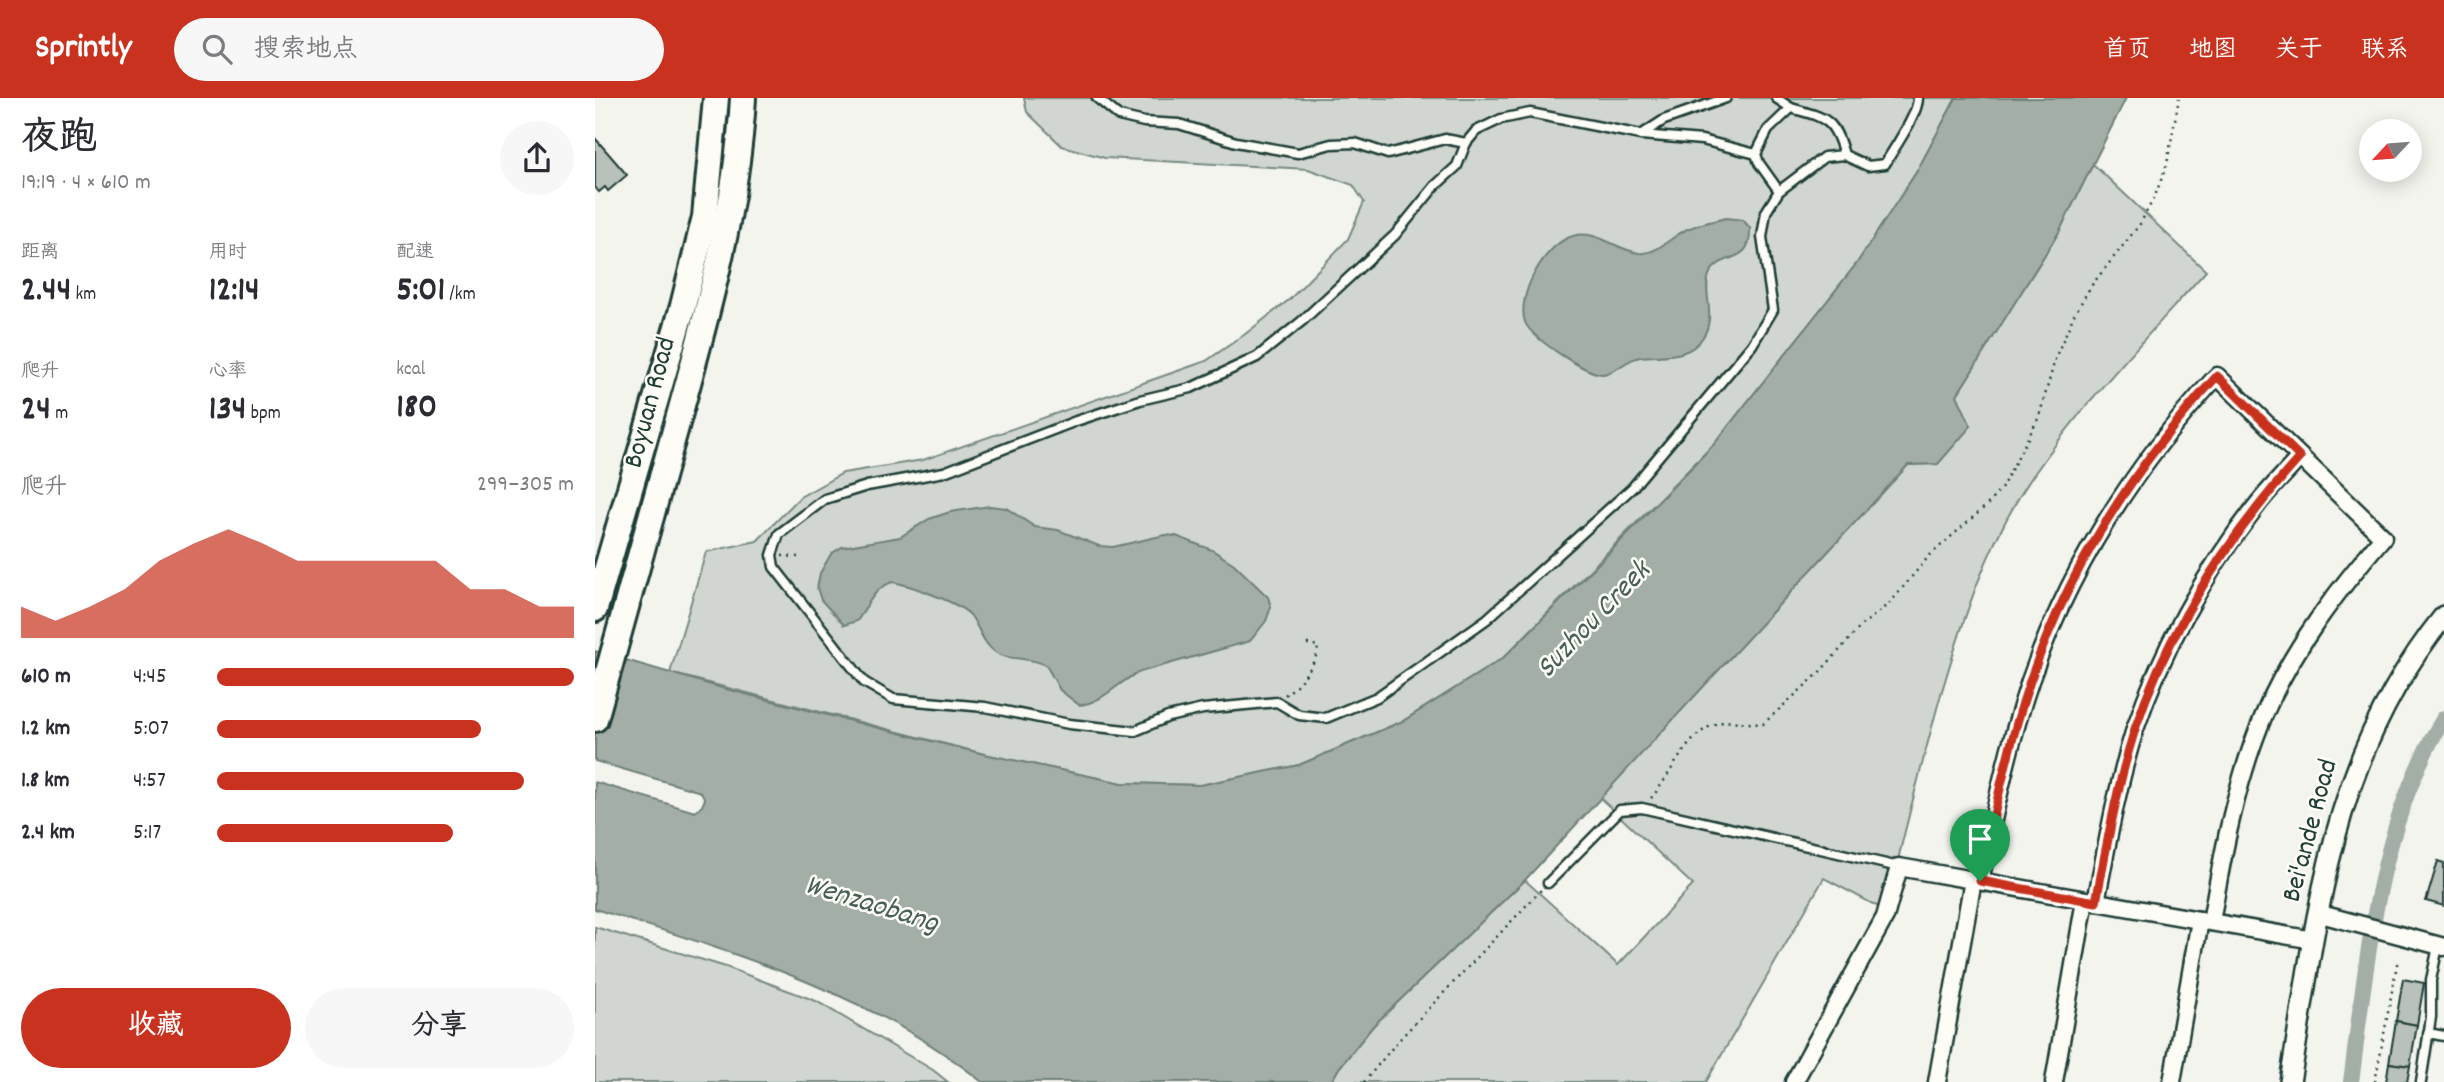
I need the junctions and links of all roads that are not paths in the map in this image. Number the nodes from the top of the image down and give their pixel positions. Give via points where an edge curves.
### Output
1 (716, 98) edge
2 (743, 98) edge
3 (1097, 98) edge
4 (1726, 98) edge
5 (1776, 98) edge
6 (1918, 98) edge
7 (1791, 108) junction
8 (1641, 135) junction
9 (1466, 143) junction
10 (1756, 154) junction
11 (1844, 155) junction
12 (1779, 191) junction
13 (2300, 457) junction
14 (595, 609) edge
15 (2444, 616) edge
16 (595, 719) edge
17 (1899, 867) junction
18 (1977, 880) junction
19 (1548, 883) road end
20 (2090, 901) junction
21 (2317, 913) junction
22 (2206, 921) junction
23 (2313, 940) junction
24 (2441, 946) edge
25 (2428, 1032) junction
26 (2444, 1036) edge
27 (1794, 1082) edge
28 (1937, 1082) edge
29 (2055, 1082) edge
30 (2172, 1082) edge
31 (2290, 1082) edge
32 (2421, 1082) edge

1 - 14 main road, Boyuan Road via 705,217
2 - 16 main road, Boyuan Road via 740,157 706,318
3 - 9 lane via 1119,116 1179,124 1236,142 1298,153 1355,142 1388,154 1445,139
4 - 8 lane via 1664,120
5 - 7 lane
6 - 11 lane via 1885,164 1868,166
7 - 10 lane via 1768,130
7 - 11 lane via 1825,118 1838,134
8 - 9 lane via 1530,113 1501,119 1476,131
8 - 10 lane via 1702,139
9 - 12 lane via 1457,166 1395,235 1257,357 1191,388 1076,421 944,472 825,499 779,534 772,555 774,567 864,682 893,699 985,707 1069,724 1135,731 1203,709 1277,702 1299,715 1327,718 1377,697 1487,619 1632,488 1752,345 1773,310 1762,237 1766,212
10 - 12 lane
11 - 12 lane via 1824,157
13 - 18 street via 2217,376 2141,468 2107,517 2053,622 2011,745
13 - 20 street via 2231,540 2154,683 2124,765
13 - 22 street via 2382,537 2330,601 2265,713 2230,821
15 - 21 street, Bei'ande Road via 2403,670 2363,751 2335,828
17 - 18 street
17 - 19 lane via 1642,808 1620,810
17 - 27 street via 1885,917
18 - 20 street
18 - 28 street
20 - 22 street
20 - 29 street
21 - 23 street, Bei'ande Road
21 - 24 street
22 - 23 street
22 - 30 street
23 - 31 street, Bei'ande Road
24 - 25 lane via 2431,980
25 - 26 lane
25 - 32 lane

